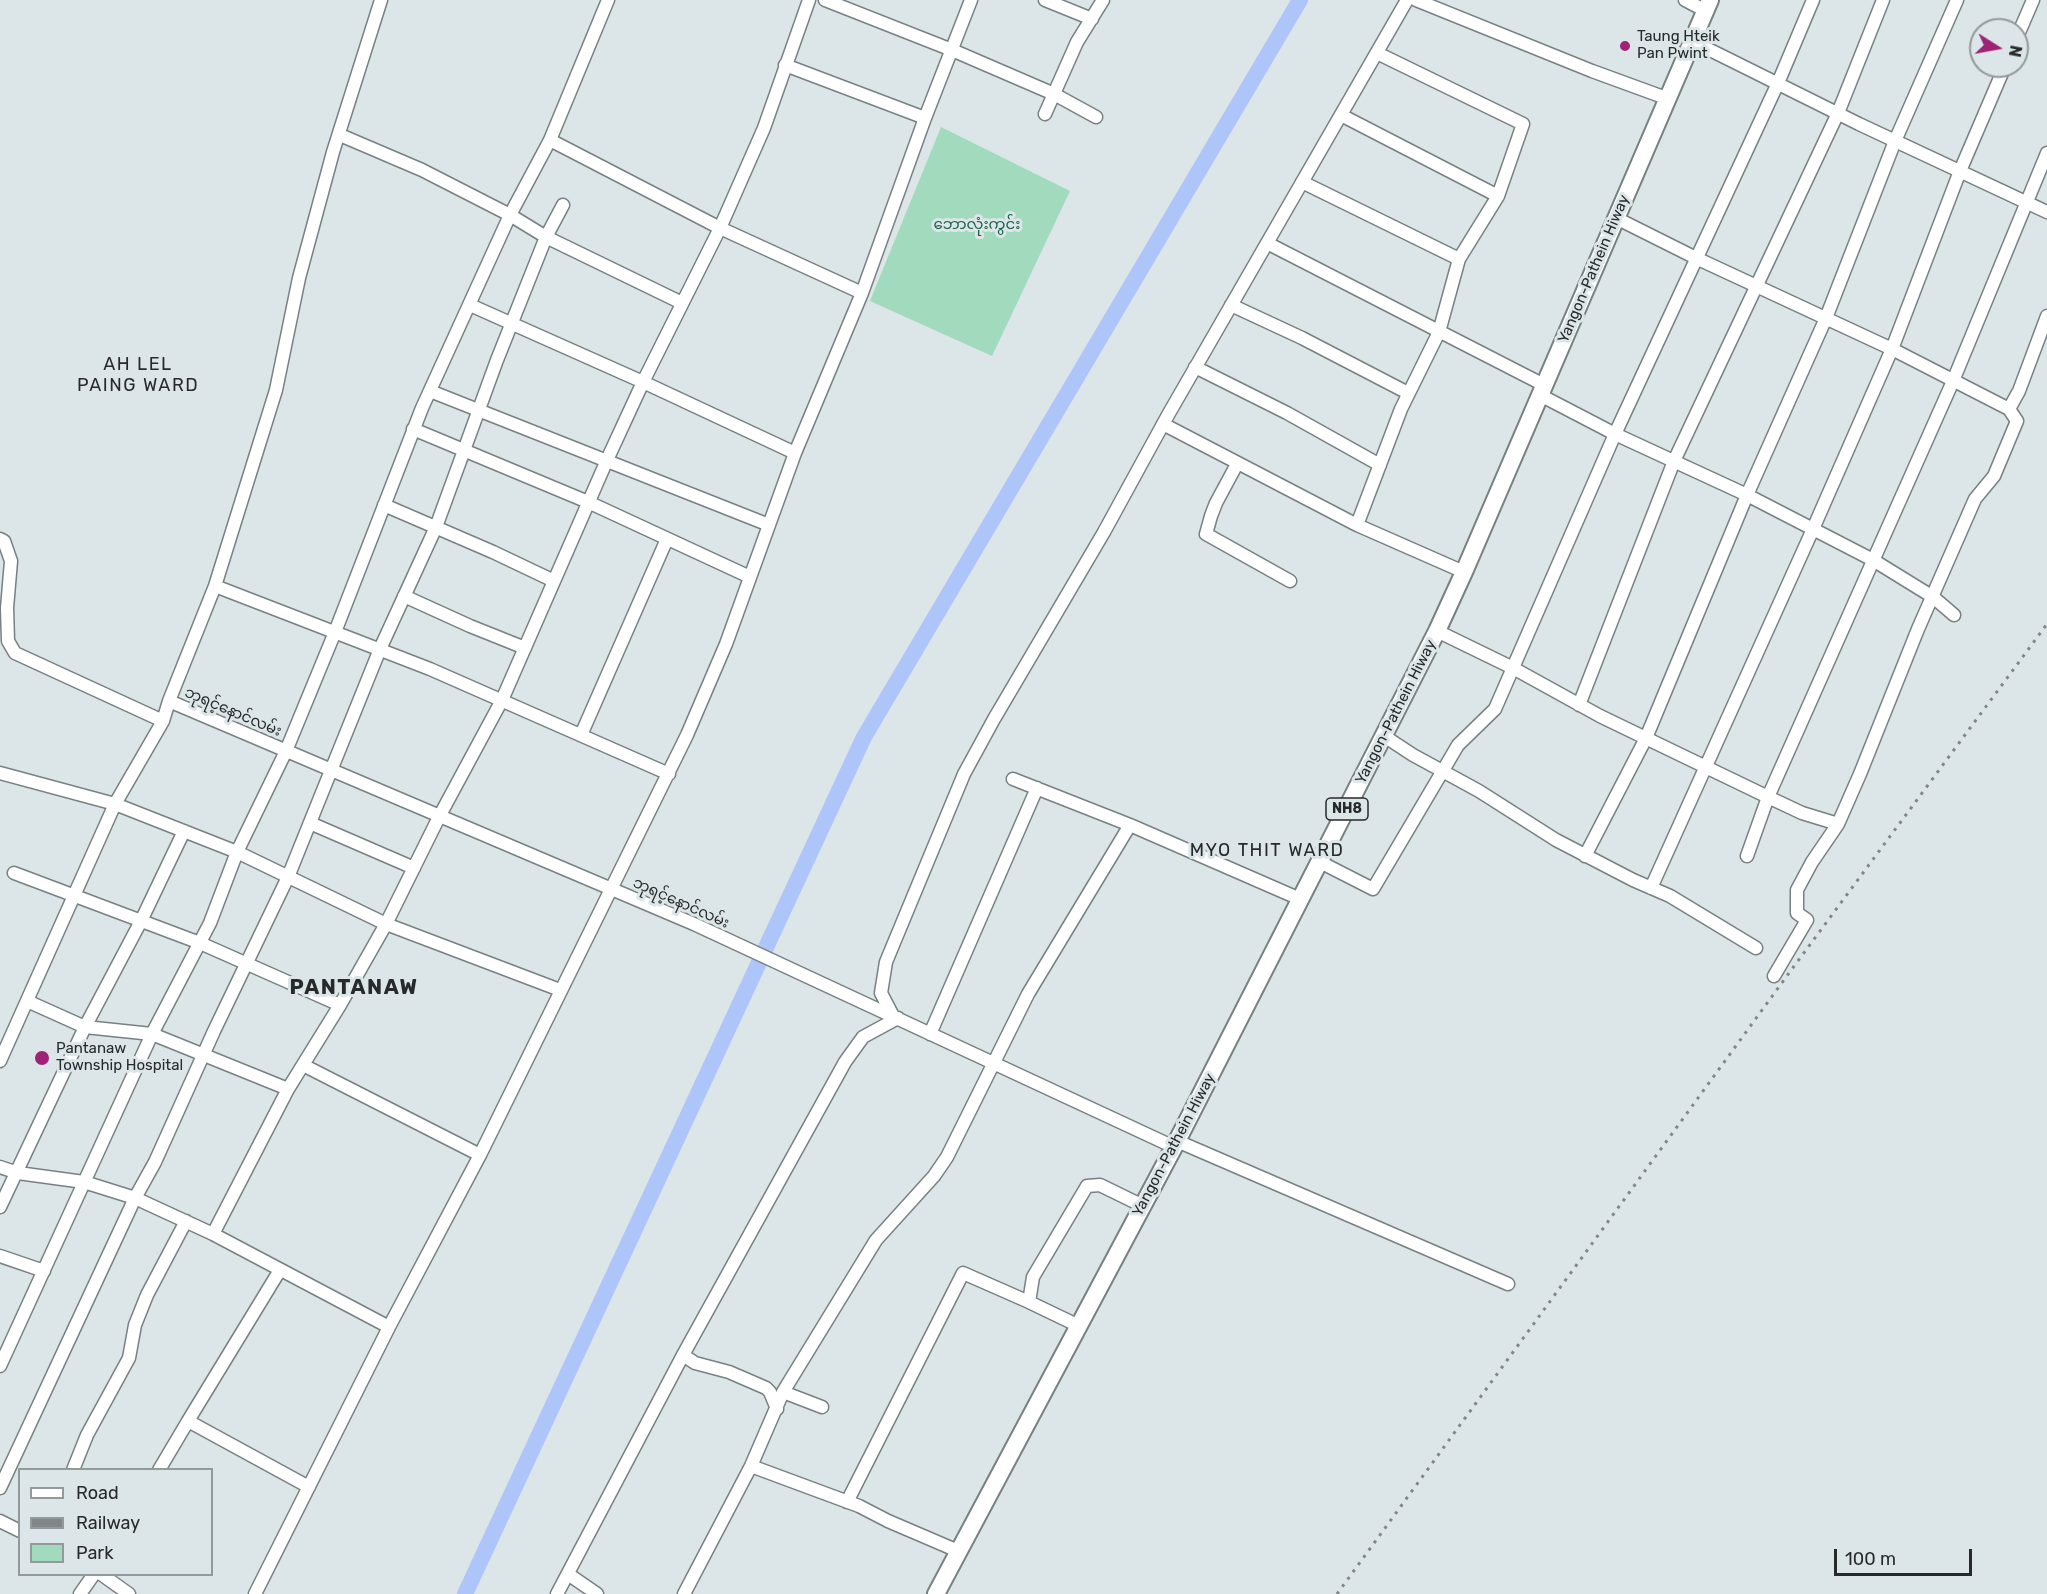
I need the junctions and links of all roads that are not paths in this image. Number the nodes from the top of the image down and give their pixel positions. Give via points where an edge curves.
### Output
1 (381, 0) edge
2 (608, 0) edge
3 (809, 0) edge
4 (825, 0) edge
5 (971, 0) edge
6 (1045, 0) edge
7 (1103, 0) edge
8 (1407, 0) edge
9 (1416, 0) edge
10 (1685, 0) edge
11 (1813, 0) edge
12 (1883, 0) edge
13 (1957, 0) edge
14 (2033, 0) edge
15 (1708, 5) edge
16 (2025, 18) edge
17 (1092, 19) junction
18 (1692, 41) junction
19 (952, 50) junction
20 (1377, 53) junction
21 (785, 65) junction
22 (2000, 78) edge
23 (1778, 82) junction
24 (1054, 94) junction
25 (1666, 98) junction
26 (1838, 113) junction
27 (1045, 114) dead end
28 (1341, 115) junction
29 (1096, 117) dead end
30 (925, 118) junction
31 (340, 135) junction
32 (550, 140) junction
33 (1896, 141) junction
34 (2047, 153) edge
35 (1960, 171) junction
36 (1302, 182) junction
37 (1498, 196) junction
38 (2027, 202) junction
39 (563, 205) dead end
40 (2047, 212) edge
41 (510, 214) junction
42 (1616, 218) junction
43 (720, 228) junction
44 (546, 237) junction
45 (1267, 243) junction
46 (1696, 258) junction
47 (1459, 259) junction
48 (1757, 286) junction
49 (862, 293) junction
50 (682, 303) junction
51 (470, 305) junction
52 (1231, 305) junction
53 (2047, 316) edge
54 (1826, 318) junction
55 (512, 324) junction
56 (1438, 332) junction
57 (1892, 349) junction
58 (1195, 367) junction
59 (1953, 381) junction
60 (643, 382) junction
61 (1542, 390) junction
62 (430, 391) junction
63 (1408, 393) junction
64 (2009, 409) junction
65 (478, 410) junction
66 (1163, 424) junction
67 (413, 429) junction
68 (1615, 434) junction
69 (463, 450) junction
70 (795, 453) junction
71 (607, 460) junction
72 (1674, 461) junction
73 (1237, 464) junction
74 (1380, 465) junction
75 (1747, 495) junction
76 (588, 502) junction
77 (384, 505) junction
78 (769, 525) junction
79 (1357, 525) junction
80 (436, 527) junction
81 (1813, 530) junction
82 (0, 538) edge
83 (667, 539) junction
84 (1873, 560) junction
85 (1464, 572) junction
86 (750, 577) junction
87 (554, 581) junction
88 (1290, 581) dead end
89 (215, 586) junction
90 (404, 596) junction
91 (1934, 597) junction
92 (1953, 615) dead end
93 (336, 632) junction
94 (1437, 632) junction
95 (525, 648) junction
96 (380, 649) junction
97 (1513, 668) junction
98 (502, 700) junction
99 (169, 701) junction
100 (1579, 705) junction
101 (163, 721) junction
102 (580, 735) junction
103 (1384, 736) junction
104 (1646, 738) junction
105 (286, 751) junction
106 (1707, 767) junction
107 (331, 770) junction
108 (1443, 770) junction
109 (0, 773) edge
110 (669, 774) junction
111 (1013, 779) dead end
112 (1037, 788) junction
113 (1768, 797) junction
114 (115, 804) junction
115 (440, 817) junction
116 (310, 823) junction
117 (1838, 824) junction
118 (1130, 825) junction
119 (184, 831) junction
120 (237, 852) junction
121 (1585, 856) junction
122 (1747, 856) dead end
123 (1320, 862) junction
124 (414, 868) junction
125 (14, 873) dead end
126 (288, 877) junction
127 (1651, 888) junction
128 (611, 889) junction
129 (74, 895) junction
130 (1300, 899) junction
131 (141, 921) junction
132 (386, 924) junction
133 (200, 943) junction
134 (1756, 948) dead end
135 (246, 965) junction
136 (1774, 976) dead end
137 (560, 990) junction
138 (27, 1001) junction
139 (339, 1005) junction
140 (894, 1016) junction
141 (85, 1027) junction
142 (152, 1034) junction
143 (930, 1034) junction
144 (204, 1055) junction
145 (0, 1061) edge
146 (994, 1064) junction
147 (303, 1065) junction
148 (288, 1089) junction
149 (1175, 1144) junction
150 (480, 1155) junction
151 (0, 1167) edge
152 (18, 1173) junction
153 (84, 1182) junction
154 (135, 1198) junction
155 (1143, 1206) junction
156 (0, 1208) edge
157 (186, 1221) junction
158 (213, 1234) junction
159 (0, 1256) edge
160 (280, 1270) junction
161 (44, 1271) junction
162 (1508, 1284) dead end
163 (1029, 1302) junction
164 (1078, 1326) junction
165 (389, 1327) junction
166 (683, 1355) junction
167 (0, 1366) edge
168 (783, 1392) junction
169 (822, 1407) dead end
170 (777, 1409) junction
171 (188, 1421) junction
172 (751, 1466) junction
173 (74, 1468) edge
174 (160, 1468) edge
175 (309, 1487) junction
176 (0, 1488) edge
177 (847, 1502) junction
178 (0, 1521) edge
179 (18, 1530) edge
180 (958, 1551) junction
181 (568, 1574) junction
182 (93, 1576) edge
183 (102, 1576) edge
184 (80, 1594) edge
185 (129, 1594) edge
186 (255, 1594) edge
187 (557, 1594) edge
188 (597, 1594) edge
189 (684, 1594) edge
190 (936, 1594) edge

1 - 31 street
2 - 32 street
3 - 21 street
4 - 19 street
5 - 19 street
6 - 17 street
7 - 17 street
8 - 20 street
9 - 25 street
10 - 15 street
11 - 23 street
12 - 26 street
13 - 33 street
14 - 16 street
15 - 18 highway, Yangon-Pathein Hiway / NH8
17 - 24 street
18 - 23 street
18 - 25 highway, Yangon-Pathein Hiway / NH8
19 - 24 street
19 - 30 street
20 - 28 street
20 - 37 street via 1523,124
21 - 30 street
21 - 43 street via 764,128
22 - 35 street
23 - 26 street
23 - 46 street
24 - 27 street
24 - 29 street
25 - 42 highway, Yangon-Pathein Hiway / NH8
26 - 33 street
26 - 48 street
28 - 36 street
28 - 37 street
30 - 49 street
31 - 41 street
31 - 89 street via 299,278 276,390
32 - 41 street
32 - 43 street
33 - 35 street
33 - 54 street
34 - 38 street
35 - 38 street
35 - 57 street
36 - 45 street
36 - 47 street
37 - 47 street
38 - 40 street
38 - 59 street
39 - 44 street
41 - 44 street
41 - 51 street
42 - 46 street
42 - 61 highway, Yangon-Pathein Hiway / NH8
43 - 49 street
43 - 50 street
44 - 50 street
44 - 55 street
45 - 52 street
45 - 56 street
46 - 48 street
46 - 68 street
47 - 56 street
48 - 54 street
48 - 72 street
49 - 70 street
50 - 60 street
51 - 55 street
51 - 62 street
52 - 58 street
52 - 63 street
53 - 64 street
54 - 57 street
54 - 75 street
55 - 60 street
55 - 65 street
56 - 61 street
56 - 63 street
57 - 59 street
57 - 81 street
58 - 66 street
58 - 74 street
59 - 64 street
59 - 84 street
60 - 70 street
60 - 71 street
61 - 68 street
61 - 85 highway, Yangon-Pathein Hiway / NH8
62 - 65 street
62 - 67 street
63 - 74 street
64 - 91 street via 2017,421 1994,476 1975,499
65 - 69 street
65 - 71 street
66 - 73 street
66 - 140 street via 964,774 886,962 881,993
67 - 69 street
67 - 77 street
68 - 72 street
68 - 97 street
69 - 76 street
69 - 80 street
70 - 78 street
71 - 76 street
71 - 78 street
72 - 75 street
72 - 100 street
73 - 79 street
73 - 88 street via 1210,516 1206,534
74 - 79 street
75 - 81 street
75 - 104 street
76 - 83 street
76 - 87 street
77 - 80 street
77 - 93 street
78 - 86 street
79 - 85 street
80 - 87 street
80 - 90 street
81 - 84 street
81 - 106 street
82 - 101 street via 11,561 8,641 15,653
83 - 86 street
83 - 102 street
84 - 91 street
84 - 113 street
85 - 94 highway, Yangon-Pathein Hiway / NH8
86 - 110 street via 726,644
87 - 95 street
89 - 93 street
89 - 99 street
90 - 95 street
90 - 96 street
91 - 92 street
91 - 117 street
93 - 96 street
93 - 105 street
94 - 97 street
94 - 103 highway, Yangon-Pathein Hiway / NH8
95 - 98 street
96 - 98 street
96 - 107 street
97 - 100 street
97 - 108 street via 1495,709 1458,745
98 - 102 street
98 - 115 street
99 - 101 street
99 - 105 street, ဘုရင့်နောင်လမ်း
100 - 104 street
101 - 114 street
102 - 110 street
103 - 108 street
103 - 123 highway, Yangon-Pathein Hiway / NH8
104 - 106 street
104 - 121 street
105 - 107 street, ဘုရင့်နောင်လမ်း
105 - 120 street
106 - 113 street
106 - 127 street
107 - 115 street, ဘုရင့်နောင်လမ်း
107 - 116 street
108 - 121 street
108 - 123 street via 1373,889
109 - 114 street
110 - 128 street
111 - 112 street
112 - 118 street
112 - 143 street
113 - 117 street
113 - 122 street
114 - 119 street
114 - 129 street
115 - 124 street
115 - 128 street, ဘုရင့်နောင်လမ်း
116 - 124 street
116 - 126 street
117 - 136 street via 1797,890 1797,913 1807,921
118 - 130 street
118 - 146 street via 1028,994
119 - 120 street
119 - 131 street
120 - 126 street
120 - 133 street
121 - 127 street
123 - 130 highway, Yangon-Pathein Hiway / NH8
124 - 132 street
125 - 129 street
126 - 132 street
126 - 135 street
127 - 134 street
128 - 137 street
128 - 140 street, ဘုရင့်နောင်လမ်း
129 - 131 street
129 - 138 street
130 - 149 highway, Yangon-Pathein Hiway / NH8
131 - 133 street
131 - 141 street
132 - 137 street
132 - 139 street
133 - 135 street
133 - 142 street
135 - 139 street
135 - 144 street
137 - 150 street
138 - 141 street
138 - 145 street
139 - 147 street
140 - 143 street, ဘုရင့်နောင်လမ်း
140 - 166 street via 863,1037 845,1062
141 - 142 street
141 - 152 street
142 - 144 street
142 - 153 street
143 - 146 street, ဘုရင့်နောင်လမ်း
144 - 148 street
144 - 154 street
146 - 149 street, ဘုရင့်နောင်လမ်း
146 - 168 street via 947,1157 876,1240
147 - 148 street
147 - 150 street
148 - 158 street
149 - 155 highway, Yangon-Pathein Hiway / NH8
149 - 162 street, ဘုရင့်နောင်လမ်း
150 - 165 street
151 - 152 street
152 - 153 street
152 - 156 street
153 - 154 street
153 - 161 street
154 - 157 street
154 - 176 street
155 - 163 street via 1100,1185 1088,1186 1033,1277
155 - 164 highway, Yangon-Pathein Hiway / NH8
157 - 158 street
157 - 173 street via 147,1295 135,1325 129,1358 87,1435
158 - 160 street
159 - 161 street
160 - 165 street
160 - 171 street
161 - 167 street
163 - 164 street
163 - 177 street via 963,1273
164 - 180 highway, Yangon-Pathein Hiway / NH8
165 - 175 street
166 - 170 street via 696,1364 729,1372 766,1388
166 - 181 street
168 - 169 street
168 - 170 street
170 - 172 street
171 - 174 street
171 - 175 street
172 - 177 street
172 - 189 street
175 - 186 street
177 - 180 street
178 - 179 street
180 - 190 highway, Yangon-Pathein Hiway / NH8
181 - 187 street
181 - 188 street
182 - 184 street
183 - 185 street

